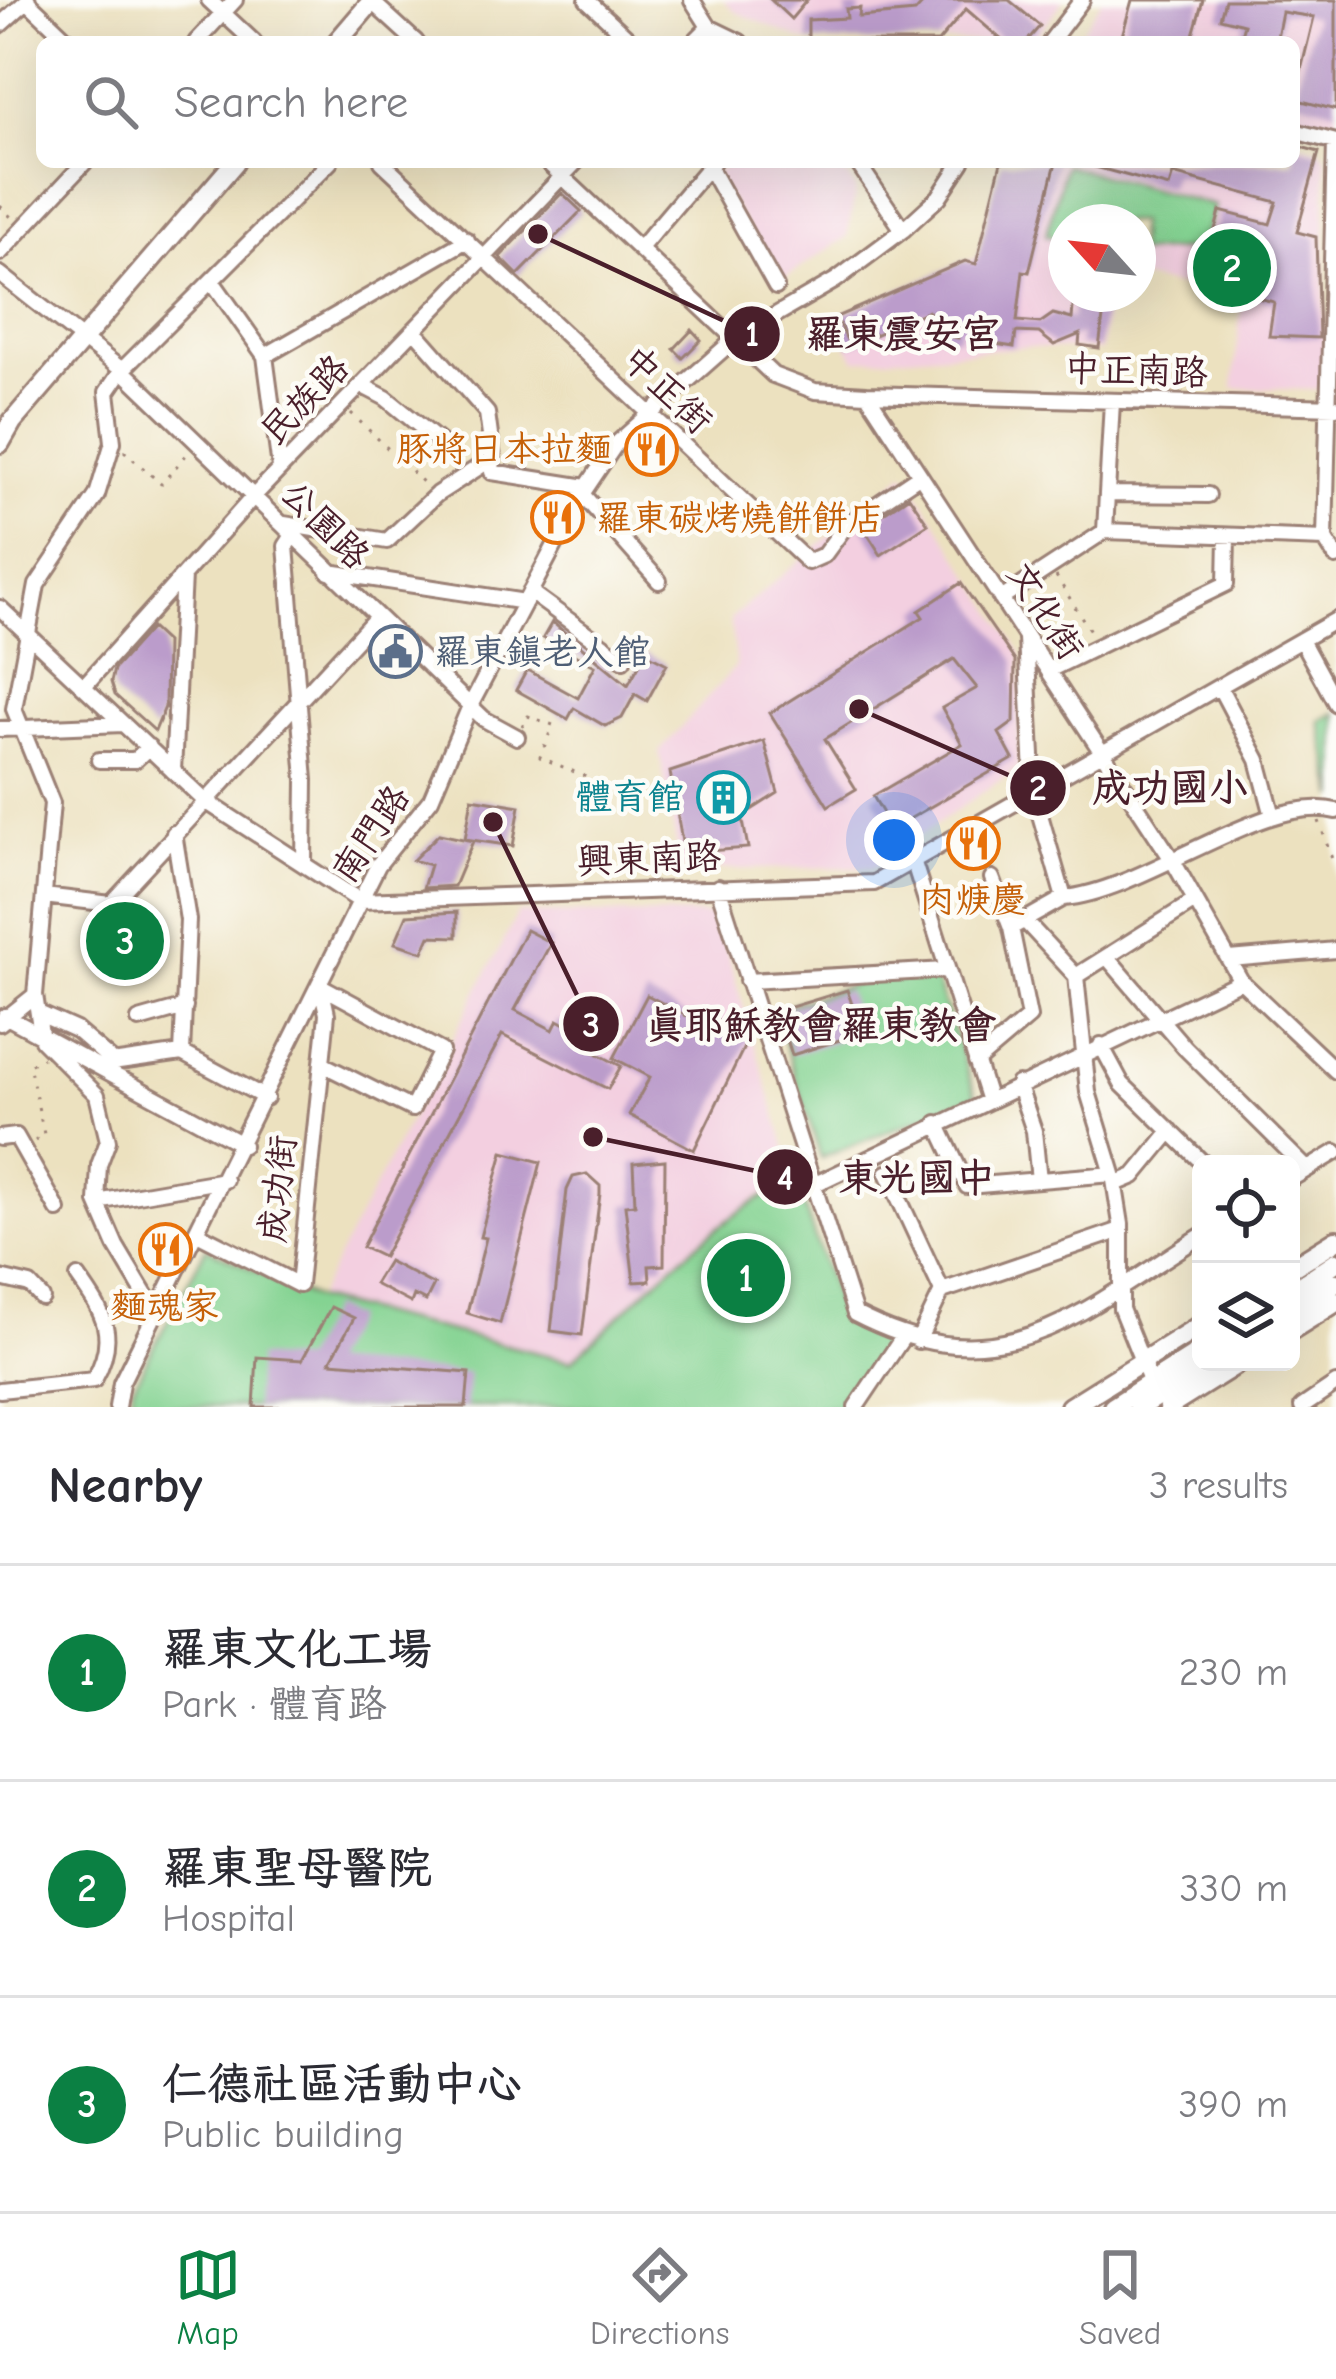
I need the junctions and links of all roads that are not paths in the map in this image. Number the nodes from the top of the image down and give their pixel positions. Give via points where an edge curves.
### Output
1 (209, 0) edge
2 (235, 0) edge
3 (372, 0) edge
4 (587, 0) edge
5 (692, 0) edge
6 (1082, 0) edge
7 (27, 1) edge
8 (223, 14) junction
9 (0, 25) edge
10 (709, 27) junction
11 (64, 36) edge
12 (202, 36) edge
13 (247, 36) edge
14 (343, 36) edge
15 (410, 36) edge
16 (626, 36) edge
17 (700, 36) edge
18 (728, 36) edge
19 (1055, 36) edge
20 (1300, 133) edge
21 (1336, 142) edge
22 (79, 168) edge
23 (230, 168) edge
24 (324, 168) edge
25 (389, 168) edge
26 (553, 168) edge
27 (570, 168) edge
28 (708, 168) edge
29 (713, 168) edge
30 (861, 168) edge
31 (958, 168) edge
32 (562, 176) junction
33 (903, 230) junction
34 (467, 240) junction
35 (640, 248) junction
36 (0, 253) edge
37 (486, 257) junction
38 (0, 274) edge
39 (212, 281) junction
40 (776, 286) dead end
41 (414, 331) junction
42 (85, 336) junction
43 (736, 338) junction
44 (265, 356) junction
45 (122, 370) junction
46 (361, 385) junction
47 (867, 394) junction
48 (1112, 400) junction
49 (1332, 407) edge
50 (647, 413) junction
51 (0, 443) edge
52 (442, 444) dead end
53 (493, 458) junction
54 (280, 468) junction
55 (919, 476) junction
56 (584, 490) junction
57 (1107, 494) junction
58 (1208, 495) dead end
59 (254, 496) junction
60 (288, 530) junction
61 (1105, 531) junction
62 (1226, 536) junction
63 (1325, 539) junction
64 (1336, 556) edge
65 (329, 572) junction
66 (183, 576) junction
67 (659, 580) dead end
68 (528, 597) junction
69 (1001, 598) junction
70 (0, 608) edge
71 (376, 618) junction
72 (1336, 620) edge
73 (27, 633) junction
74 (1026, 638) junction
75 (1301, 640) junction
76 (623, 660) dead end
77 (1049, 670) junction
78 (84, 686) junction
79 (1220, 688) junction
80 (299, 700) junction
81 (1336, 704) edge
82 (470, 706) junction
83 (123, 724) junction
84 (0, 729) edge
85 (26, 729) junction
86 (517, 737) road end
87 (148, 747) junction
88 (1102, 757) junction
89 (100, 760) dead end
90 (173, 771) junction
91 (1034, 794) junction
92 (204, 800) junction
93 (1336, 812) edge
94 (1273, 816) junction
95 (174, 832) junction
96 (1173, 861) junction
97 (914, 863) junction
98 (304, 864) junction
99 (992, 878) dead end
100 (718, 887) junction
101 (44, 896) junction
102 (1064, 898) junction
103 (360, 901) junction
104 (1195, 901) junction
105 (1018, 924) junction
106 (1336, 950) edge
107 (1107, 956) junction
108 (1230, 959) junction
109 (946, 970) junction
110 (1076, 976) junction
111 (747, 981) junction
112 (1240, 981) junction
113 (320, 986) junction
114 (35, 995) junction
115 (185, 1007) junction
116 (38, 1012) junction
117 (2, 1017) edge
118 (1159, 1017) junction
119 (139, 1020) dead end
120 (42, 1036) junction
121 (1101, 1045) junction
122 (182, 1053) junction
123 (1083, 1054) junction
124 (976, 1063) junction
125 (106, 1064) junction
126 (322, 1064) junction
127 (1336, 1071) edge
128 (1018, 1084) junction
129 (266, 1098) junction
130 (988, 1098) junction
131 (937, 1123) junction
132 (1171, 1131) junction
133 (0, 1138) edge
134 (243, 1145) junction
135 (1336, 1152) edge
136 (1195, 1155) edge
137 (1307, 1169) junction
138 (887, 1173) dead end
139 (1300, 1173) edge
140 (1114, 1179) junction
141 (225, 1180) junction
142 (1039, 1180) junction
143 (811, 1186) junction
144 (97, 1202) junction
145 (58, 1210) dead end
146 (1121, 1230) junction
147 (197, 1233) junction
148 (1336, 1240) edge
149 (1192, 1241) edge
150 (1336, 1262) edge
151 (1299, 1263) edge
152 (78, 1277) dead end
153 (0, 1278) edge
154 (1336, 1283) edge
155 (1300, 1286) edge
156 (1117, 1288) junction
157 (942, 1291) junction
158 (42, 1298) dead end
159 (1336, 1302) edge
160 (1300, 1306) edge
161 (157, 1313) junction
162 (1300, 1324) edge
163 (1192, 1331) edge
164 (911, 1339) junction
165 (1144, 1361) junction
166 (1192, 1361) edge
167 (1198, 1371) edge
168 (1220, 1371) edge
169 (97, 1376) junction
170 (122, 1384) junction
171 (1336, 1384) edge
172 (0, 1390) edge
173 (1155, 1400) edge
174 (117, 1407) edge
175 (856, 1407) edge
176 (1070, 1407) edge
177 (1113, 1407) edge
178 (1302, 1407) edge

1 - 8 street
2 - 8 street
3 - 14 main road
3 - 15 street
4 - 16 street
5 - 10 street
6 - 19 street
7 - 9 street
7 - 11 street
8 - 12 street
8 - 13 street
10 - 17 street
10 - 18 street
20 - 21 street
21 - 49 street
22 - 36 street
23 - 42 main road
24 - 39 street
25 - 34 street, 中正街
26 - 32 street, 中正南路
27 - 32 street, 民族路
28 - 35 street
29 - 40 street
30 - 33 street
31 - 33 street, 南門路
32 - 35 street, 中正南路
32 - 37 street, 民族路
33 - 43 street, 南門路
34 - 37 street, 中正街
34 - 44 street
35 - 43 street, 中正南路
37 - 41 street, 民族路
37 - 50 street, 中正街
38 - 42 street, 公園路
39 - 44 street
39 - 45 street
41 - 46 street, 民族路
41 - 53 street via 487,413
42 - 45 street, 公園路
42 - 51 main road
43 - 47 street, 中正南路 via 789,384
43 - 50 street, 南門路
44 - 54 street
45 - 59 street, 公園路
45 - 73 street via 107,392 113,442 97,495 37,585
46 - 52 street
46 - 54 street, 民族路
47 - 48 street, 中正南路
47 - 55 street, 文化街
48 - 49 street, 中正南路
48 - 57 street
49 - 63 street
50 - 55 street, 中正街 via 808,562
50 - 56 street, 南門路
53 - 56 street via 492,472
53 - 60 street via 436,494 388,541
54 - 59 street, 民族路
55 - 69 street, 文化街
56 - 67 street
56 - 68 street, 南門路
57 - 58 street
57 - 61 street
59 - 60 street, 公園路
59 - 66 street, 民族路
60 - 65 street, 公園路
60 - 80 street
61 - 62 street
61 - 69 street
62 - 63 street
62 - 77 street via 1226,584
63 - 64 street
65 - 68 street
65 - 71 street, 公園路
66 - 78 street, 民族路
66 - 90 street
68 - 76 street
68 - 82 street, 南門路
69 - 74 street, 文化街
70 - 73 street
71 - 80 street
71 - 82 street, 公園路
72 - 75 street, 興東南路
73 - 78 street
73 - 85 street via 14,709
74 - 77 street, 文化街
74 - 91 street
75 - 79 street, 興東南路
75 - 81 street
77 - 88 street, 文化街
78 - 83 street
79 - 88 street, 興東南路
79 - 94 street via 1258,760
80 - 92 street
80 - 98 street
82 - 86 street, 公園路
82 - 103 street, 南門路 via 431,799
83 - 85 street
83 - 87 street
84 - 85 street
85 - 101 street via 52,803
87 - 89 street via 135,760
87 - 90 street
88 - 91 street, 興東南路
88 - 96 street, 文化街
90 - 92 street
91 - 97 street, 興東南路
91 - 102 street
92 - 95 street
92 - 98 street
93 - 94 street
94 - 96 street
95 - 101 street via 111,904
95 - 115 street via 188,920
96 - 102 street via 1121,886
96 - 104 street, 文化街
97 - 100 street, 興東南路 via 874,883
97 - 109 street
98 - 103 street
99 - 105 street
100 - 103 street, 興東南路
100 - 111 street
101 - 114 street
102 - 105 street
103 - 113 street, 南門路
104 - 107 street
104 - 108 street, 文化街
105 - 110 street
105 - 124 street via 1029,1017
106 - 108 street
107 - 110 street
107 - 118 street
108 - 112 street, 文化街
109 - 111 street
109 - 124 street
110 - 123 street
111 - 143 street
112 - 118 street
112 - 127 street
113 - 126 street, 成功街 via 327,1014
113 - 126 street via 441,1051 412,1109
113 - 129 street, 南門路
114 - 116 street
114 - 117 street
115 - 119 street
115 - 122 street
116 - 120 street
116 - 125 street via 76,1030
117 - 120 street
118 - 121 street
118 - 137 street
120 - 125 street
120 - 144 street via 97,1095 108,1141
121 - 123 street
121 - 132 street via 1122,1084
122 - 125 street
122 - 129 street
123 - 128 street
123 - 140 street
124 - 130 street
125 - 134 street
126 - 147 street, 成功街 via 298,1285
128 - 130 street
128 - 142 street
129 - 134 street, 南門路
130 - 131 street
131 - 142 street via 967,1186
131 - 143 street
132 - 136 street
132 - 140 street via 1134,1176
133 - 145 street via 16,1136
134 - 141 street, 南門路
135 - 137 street
137 - 139 street
138 - 157 street
140 - 142 street
140 - 146 street
141 - 144 street
141 - 147 street, 南門路
143 - 164 street via 849,1307
144 - 161 street
146 - 156 street
146 - 157 street
147 - 161 street, 南門路
148 - 151 main road
149 - 156 street
150 - 155 main road
152 - 169 street via 108,1322 110,1346
153 - 158 street via 30,1285
154 - 160 main road
156 - 164 street via 1065,1325 1010,1342 956,1348
156 - 165 street
157 - 164 street
159 - 162 main road
161 - 170 street, 南門路
163 - 165 main road
164 - 175 street
165 - 173 street
165 - 176 main road
166 - 173 main road
167 - 173 main road
168 - 173 main road
169 - 170 street
169 - 172 street
170 - 174 street, 南門路
171 - 178 street
173 - 177 main road

